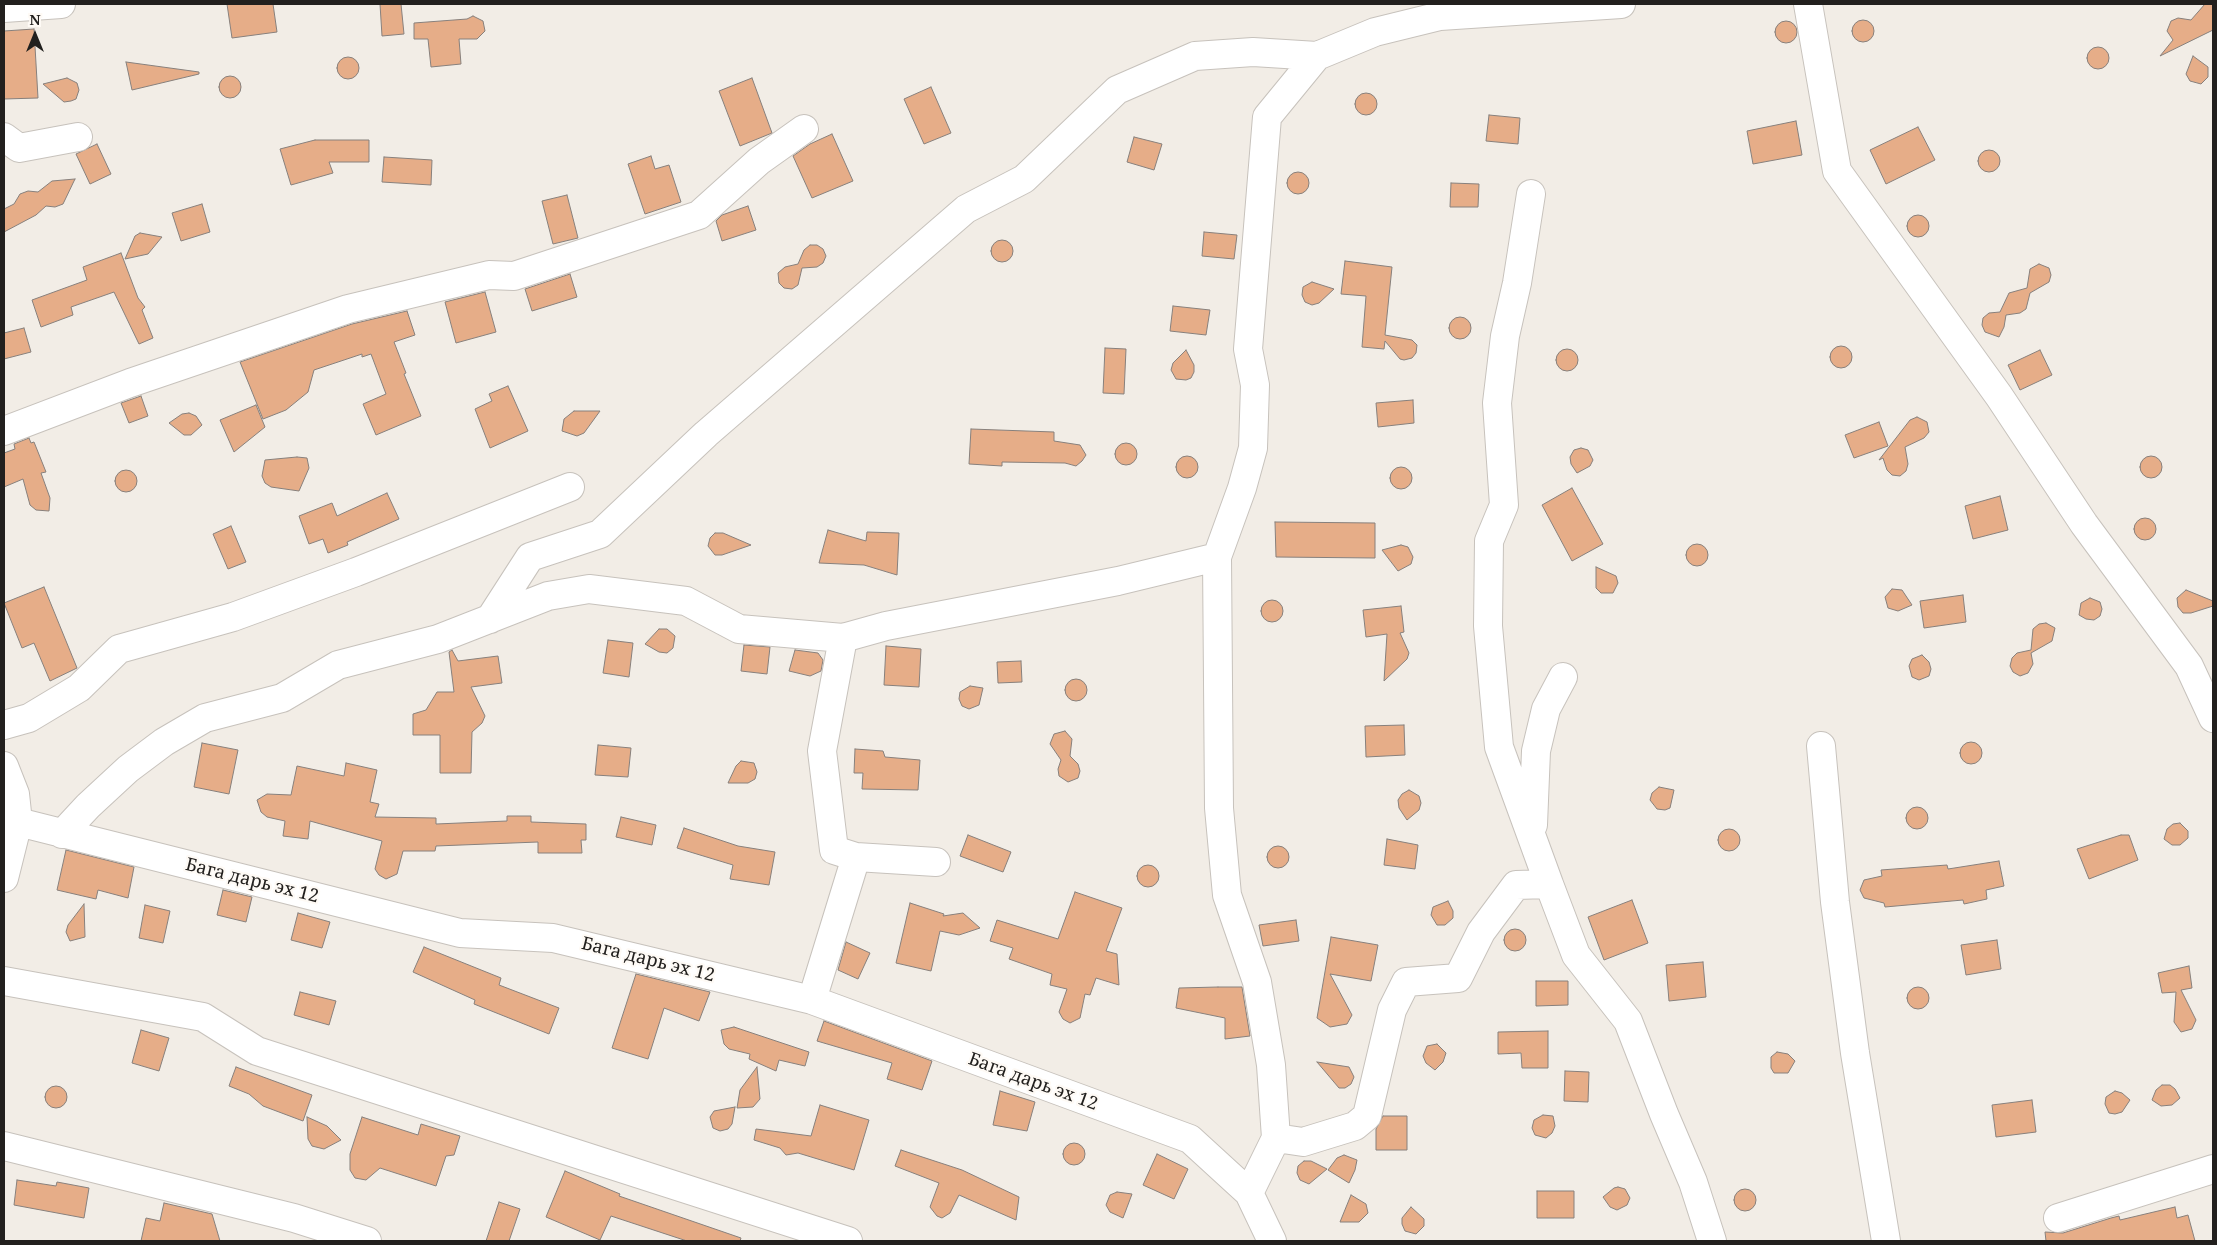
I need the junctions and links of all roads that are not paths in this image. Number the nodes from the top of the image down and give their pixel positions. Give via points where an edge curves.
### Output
1 (61, 4) edge
2 (1620, 4) edge
3 (1808, 4) edge
4 (4, 8) edge
5 (1317, 56) junction
6 (804, 129) dead end
7 (4, 137) edge
8 (78, 137) dead end
9 (1531, 194) dead end
10 (4, 431) edge
11 (570, 487) dead end
12 (1217, 557) junction
13 (490, 619) junction
14 (843, 638) junction
15 (1563, 677) dead end
16 (2213, 718) edge
17 (4, 725) edge
18 (1821, 746) dead end
19 (4, 766) edge
20 (18, 822) junction
21 (62, 834) junction
22 (1533, 839) junction
23 (856, 857) junction
24 (936, 862) dead end
25 (4, 878) edge
26 (1549, 884) junction
27 (4, 981) edge
28 (812, 1000) junction
29 (1276, 1138) junction
30 (4, 1146) edge
31 (2213, 1169) edge
32 (1249, 1193) junction
33 (2058, 1218) dead end
34 (839, 1240) edge
35 (367, 1241) edge
36 (1272, 1241) edge
37 (1712, 1241) edge
38 (1886, 1241) edge

1 - 4 street
2 - 5 street via 1440,16 1375,32
3 - 16 street via 1836,170 1998,396 2084,524 2189,666
5 - 12 street via 1267,117 1248,349 1255,385 1253,448
5 - 13 street via 1253,52 1195,56 1117,90 1024,179 966,209 706,434 600,534 530,557
6 - 10 street via 759,161 699,215 514,276 490,275 348,309 130,383
7 - 8 street via 20,148
9 - 22 street via 1505,336 1497,404 1504,505 1489,541 1488,626 1499,747
11 - 17 street via 233,617 119,649 79,688 29,718
12 - 14 street via 1118,581 886,626
12 - 29 street via 1219,808 1227,895 1257,982 1271,1064
13 - 14 street via 548,596 589,589 686,601 738,630
13 - 21 street via 438,639 338,665 282,698 205,718 164,742 128,769
14 - 23 street via 822,751 834,850
15 - 22 street via 1546,710 1536,751
18 - 38 street via 1835,902 1855,1053
19 - 20 street via 15,794
20 - 21 street, Бага дарь эх 12
20 - 25 street
21 - 28 street, Бага дарь эх 12 via 460,933 553,938
22 - 26 street
23 - 24 street
23 - 28 street
26 - 29 street via 1516,886 1481,932 1458,978 1406,982 1392,1010 1367,1116 1355,1126 1303,1142
26 - 37 street via 1576,956 1628,1021 1693,1182
27 - 34 street via 202,1017 257,1051
28 - 32 street, Бага дарь эх 12 via 1190,1139
29 - 32 street
30 - 35 street via 294,1218
31 - 33 street
32 - 36 street, Бага дарь эх 12

